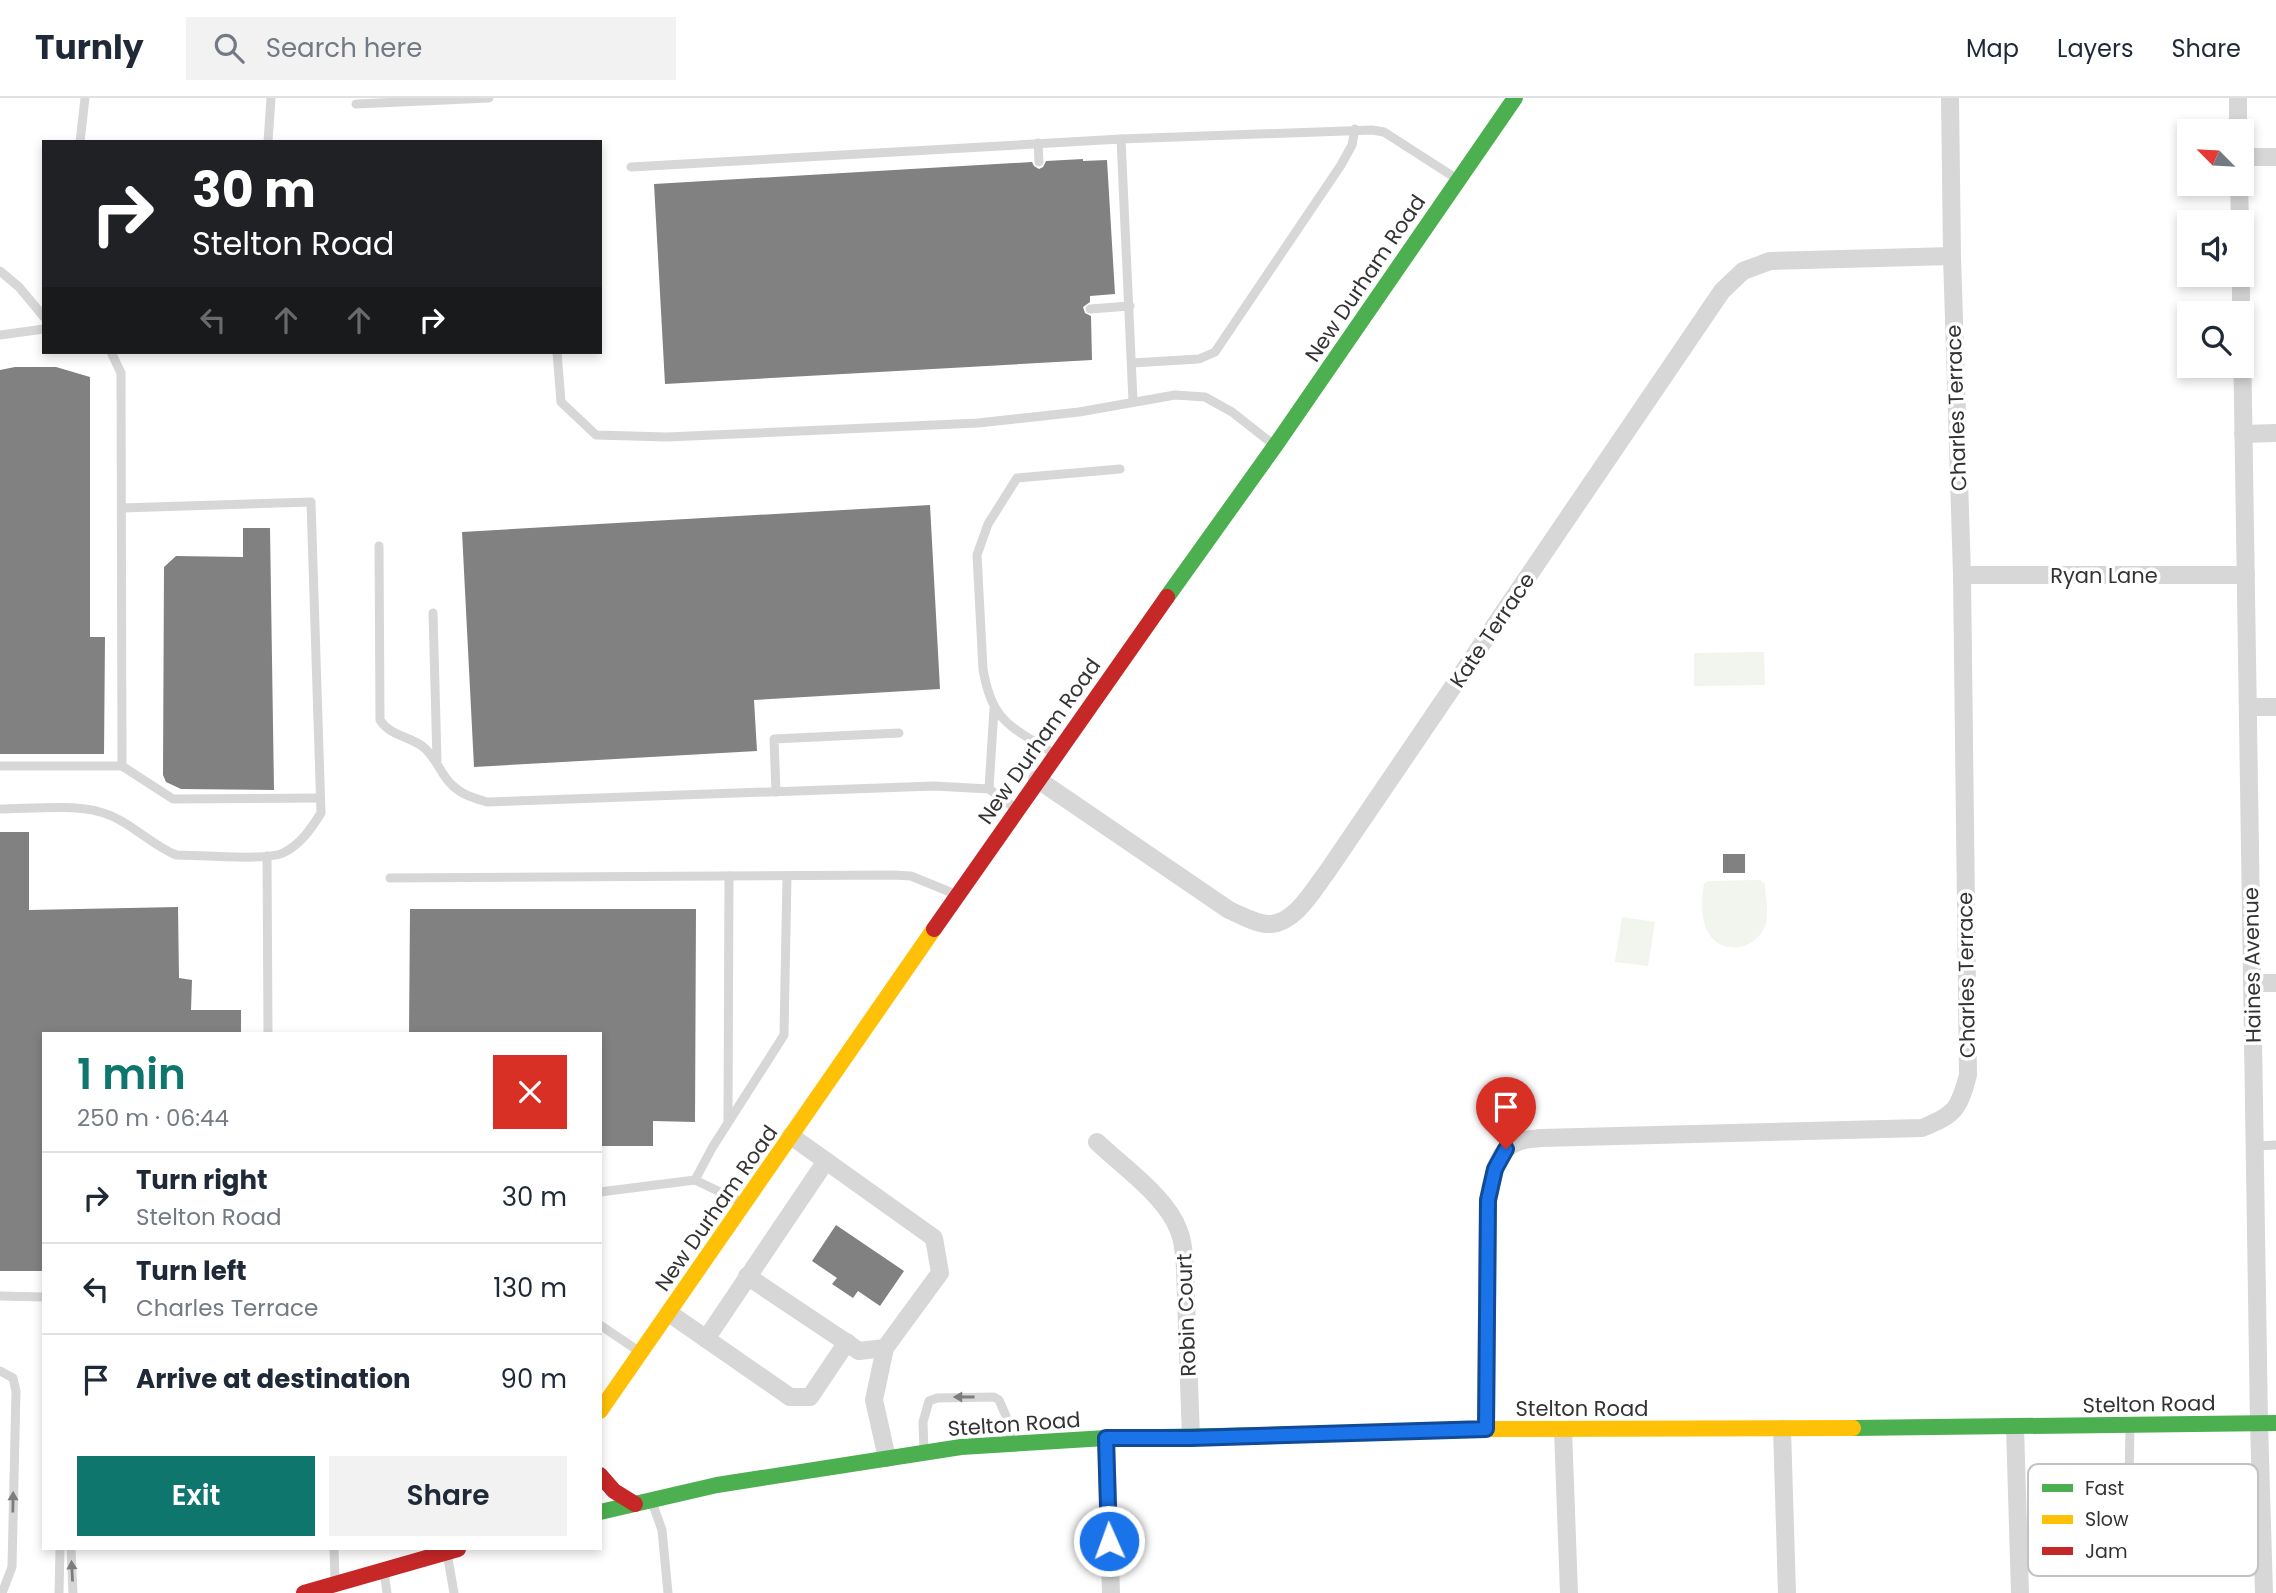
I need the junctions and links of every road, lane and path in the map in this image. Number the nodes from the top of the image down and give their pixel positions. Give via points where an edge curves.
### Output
1 (85, 98) edge
2 (271, 98) edge
3 (489, 98) edge
4 (1515, 98) edge
5 (1950, 98) edge
6 (2238, 98) edge
7 (356, 104) dead end
8 (2238, 119) edge
9 (1354, 129) junction
10 (1121, 139) junction
11 (80, 140) edge
12 (268, 140) edge
13 (1038, 143) junction
14 (2254, 157) edge
15 (2276, 157) edge
16 (1039, 162) dead end
17 (631, 167) dead end
18 (1458, 180) junction
19 (1952, 256) junction
20 (0, 271) edge
21 (1130, 306) junction
22 (1090, 309) dead end
23 (42, 315) edge
24 (42, 329) edge
25 (0, 335) edge
26 (112, 354) edge
27 (556, 354) edge
28 (1132, 363) junction
29 (2242, 378) edge
30 (1132, 401) junction
31 (2276, 433) edge
32 (2243, 434) junction
33 (1275, 446) junction
34 (1120, 469) dead end
35 (121, 508) junction
36 (379, 546) dead end
37 (1962, 575) junction
38 (2246, 575) junction
39 (433, 613) dead end
40 (2248, 707) junction
41 (2276, 707) edge
42 (994, 709) junction
43 (899, 733) dead end
44 (1055, 754) junction
45 (437, 761) junction
46 (0, 766) edge
47 (122, 766) junction
48 (1037, 779) junction
49 (989, 789) junction
50 (776, 792) junction
51 (319, 798) junction
52 (0, 809) edge
53 (1016, 809) junction
54 (267, 856) junction
55 (729, 876) junction
56 (787, 876) junction
57 (390, 878) dead end
58 (957, 895) junction
59 (2252, 983) junction
60 (2276, 983) edge
61 (268, 1032) edge
62 (728, 1122) junction
63 (791, 1136) junction
64 (1097, 1142) dead end
65 (2276, 1145) edge
66 (2255, 1146) junction
67 (826, 1161) junction
68 (695, 1180) junction
69 (602, 1192) edge
70 (744, 1203) junction
71 (747, 1276) junction
72 (0, 1296) edge
73 (42, 1297) edge
74 (669, 1313) junction
75 (602, 1326) edge
76 (706, 1339) junction
77 (847, 1342) junction
78 (885, 1348) junction
79 (641, 1353) junction
80 (0, 1371) edge
81 (602, 1408) edge
82 (2268, 1423) edge
83 (2130, 1425) junction
84 (2015, 1427) junction
85 (1486, 1429) junction
86 (1782, 1429) junction
87 (1563, 1430) junction
88 (1106, 1438) junction
89 (1191, 1438) junction
90 (1012, 1444) junction
91 (924, 1453) junction
92 (887, 1458) junction
93 (2129, 1464) edge
94 (602, 1477) edge
95 (643, 1502) junction
96 (602, 1512) edge
97 (60, 1550) edge
98 (71, 1550) edge
99 (334, 1550) edge
100 (452, 1550) edge
101 (12, 1560) junction
102 (2258, 1562) edge
103 (2263, 1562) junction
104 (0, 1565) edge
105 (384, 1570) junction
106 (335, 1584) junction
107 (2, 1593) edge
108 (59, 1593) edge
109 (73, 1593) edge
110 (304, 1593) edge
111 (387, 1593) edge
112 (454, 1593) edge
113 (668, 1593) edge
114 (1111, 1593) edge
115 (1569, 1593) edge
116 (1787, 1593) edge
117 (2020, 1593) edge
118 (2264, 1593) edge

1 - 11 lane
2 - 12 lane
3 - 7 lane
4 - 18 main road, New Durham Road
5 - 19 street, Charles Terrace
6 - 8 street
9 - 10 lane
9 - 18 lane via 1384,132
9 - 28 lane via 1352,145 1341,164 1214,352 1199,359
10 - 13 lane
10 - 21 lane
13 - 16 lane
13 - 17 lane
14 - 15 street
18 - 33 main road, New Durham Road
19 - 37 street, Charles Terrace
19 - 48 street, Kate Terrace via 1770,261 1743,271 1722,291 1296,913 1272,924 1229,910
20 - 23 lane
21 - 22 lane
21 - 28 lane
24 - 25 lane
26 - 35 lane via 121,373
27 - 30 lane via 561,402 596,435 667,437 978,423
28 - 30 lane
29 - 32 street, Haines Avenue
30 - 33 lane via 1175,395 1205,397
31 - 32 street
32 - 38 street, Haines Avenue
33 - 44 main road, New Durham Road
34 - 42 lane via 1017,478 992,515 977,555 983,669
35 - 47 lane
35 - 51 lane via 311,502
36 - 45 lane via 380,720
37 - 38 street, Ryan Lane
37 - 85 street, Charles Terrace via 1968,1075 1961,1101 1945,1119 1922,1128 1541,1138 1506,1149 1495,1169 1488,1200
38 - 40 street, Haines Avenue
39 - 45 lane
40 - 41 street
40 - 59 street, Haines Avenue
42 - 44 lane
42 - 49 lane
43 - 50 lane via 774,739
44 - 48 main road, New Durham Road
45 - 50 lane via 451,784 468,797 487,802
46 - 47 lane
47 - 51 lane via 173,799
48 - 53 main road, New Durham Road
49 - 50 lane via 934,786
49 - 53 lane
51 - 54 lane via 321,813 310,832 282,853
52 - 54 lane via 100,812 176,855
53 - 58 main road, New Durham Road
54 - 61 lane
55 - 56 lane
55 - 57 lane
55 - 62 lane
56 - 58 lane via 911,876
56 - 62 lane via 784,1035
58 - 63 main road, New Durham Road
59 - 60 street
59 - 66 street, Haines Avenue
62 - 68 lane
63 - 67 street
63 - 70 main road, New Durham Road
64 - 89 street, Robin Court via 1166,1206 1184,1246
65 - 66 lane
66 - 82 street, Haines Avenue
67 - 71 street
67 - 78 street via 934,1238 940,1273
68 - 69 lane
68 - 70 lane
70 - 74 main road, New Durham Road
71 - 76 street
71 - 77 street
72 - 73 lane
74 - 76 street
74 - 79 main road, New Durham Road
75 - 79 lane
76 - 77 street via 790,1397 810,1397
77 - 78 street via 859,1350
78 - 92 street via 874,1400
79 - 81 main road, New Durham Road
101 -> 80 lane via 16,1391 13,1378
82 - 83 main road, Stelton Road
82 - 103 street, Haines Avenue
83 - 84 main road, Stelton Road
83 - 93 lane
84 - 86 main road, Stelton Road
84 - 117 street
85 - 87 main road, Stelton Road
85 - 89 main road, Stelton Road
86 - 87 main road, Stelton Road
86 - 116 street
87 - 115 street
88 - 89 main road, Stelton Road
88 - 90 main road, Stelton Road
88 - 114 street
90 - 91 main road, Stelton Road
90 -> 91 lane via 999,1400 937,1398 929,1401 923,1422
91 - 92 main road, Stelton Road
92 - 95 main road, Stelton Road via 717,1485
94 - 95 main road via 614,1491
95 - 96 main road, Stelton Road
95 - 113 lane via 662,1530
97 - 108 lane
109 -> 98 lane
99 - 106 lane
100 - 105 main road
100 - 112 lane
101 - 104 lane
101 - 107 lane
102 - 103 lane
103 - 118 street, Haines Avenue
105 - 106 main road
105 - 111 lane
106 - 110 main road

